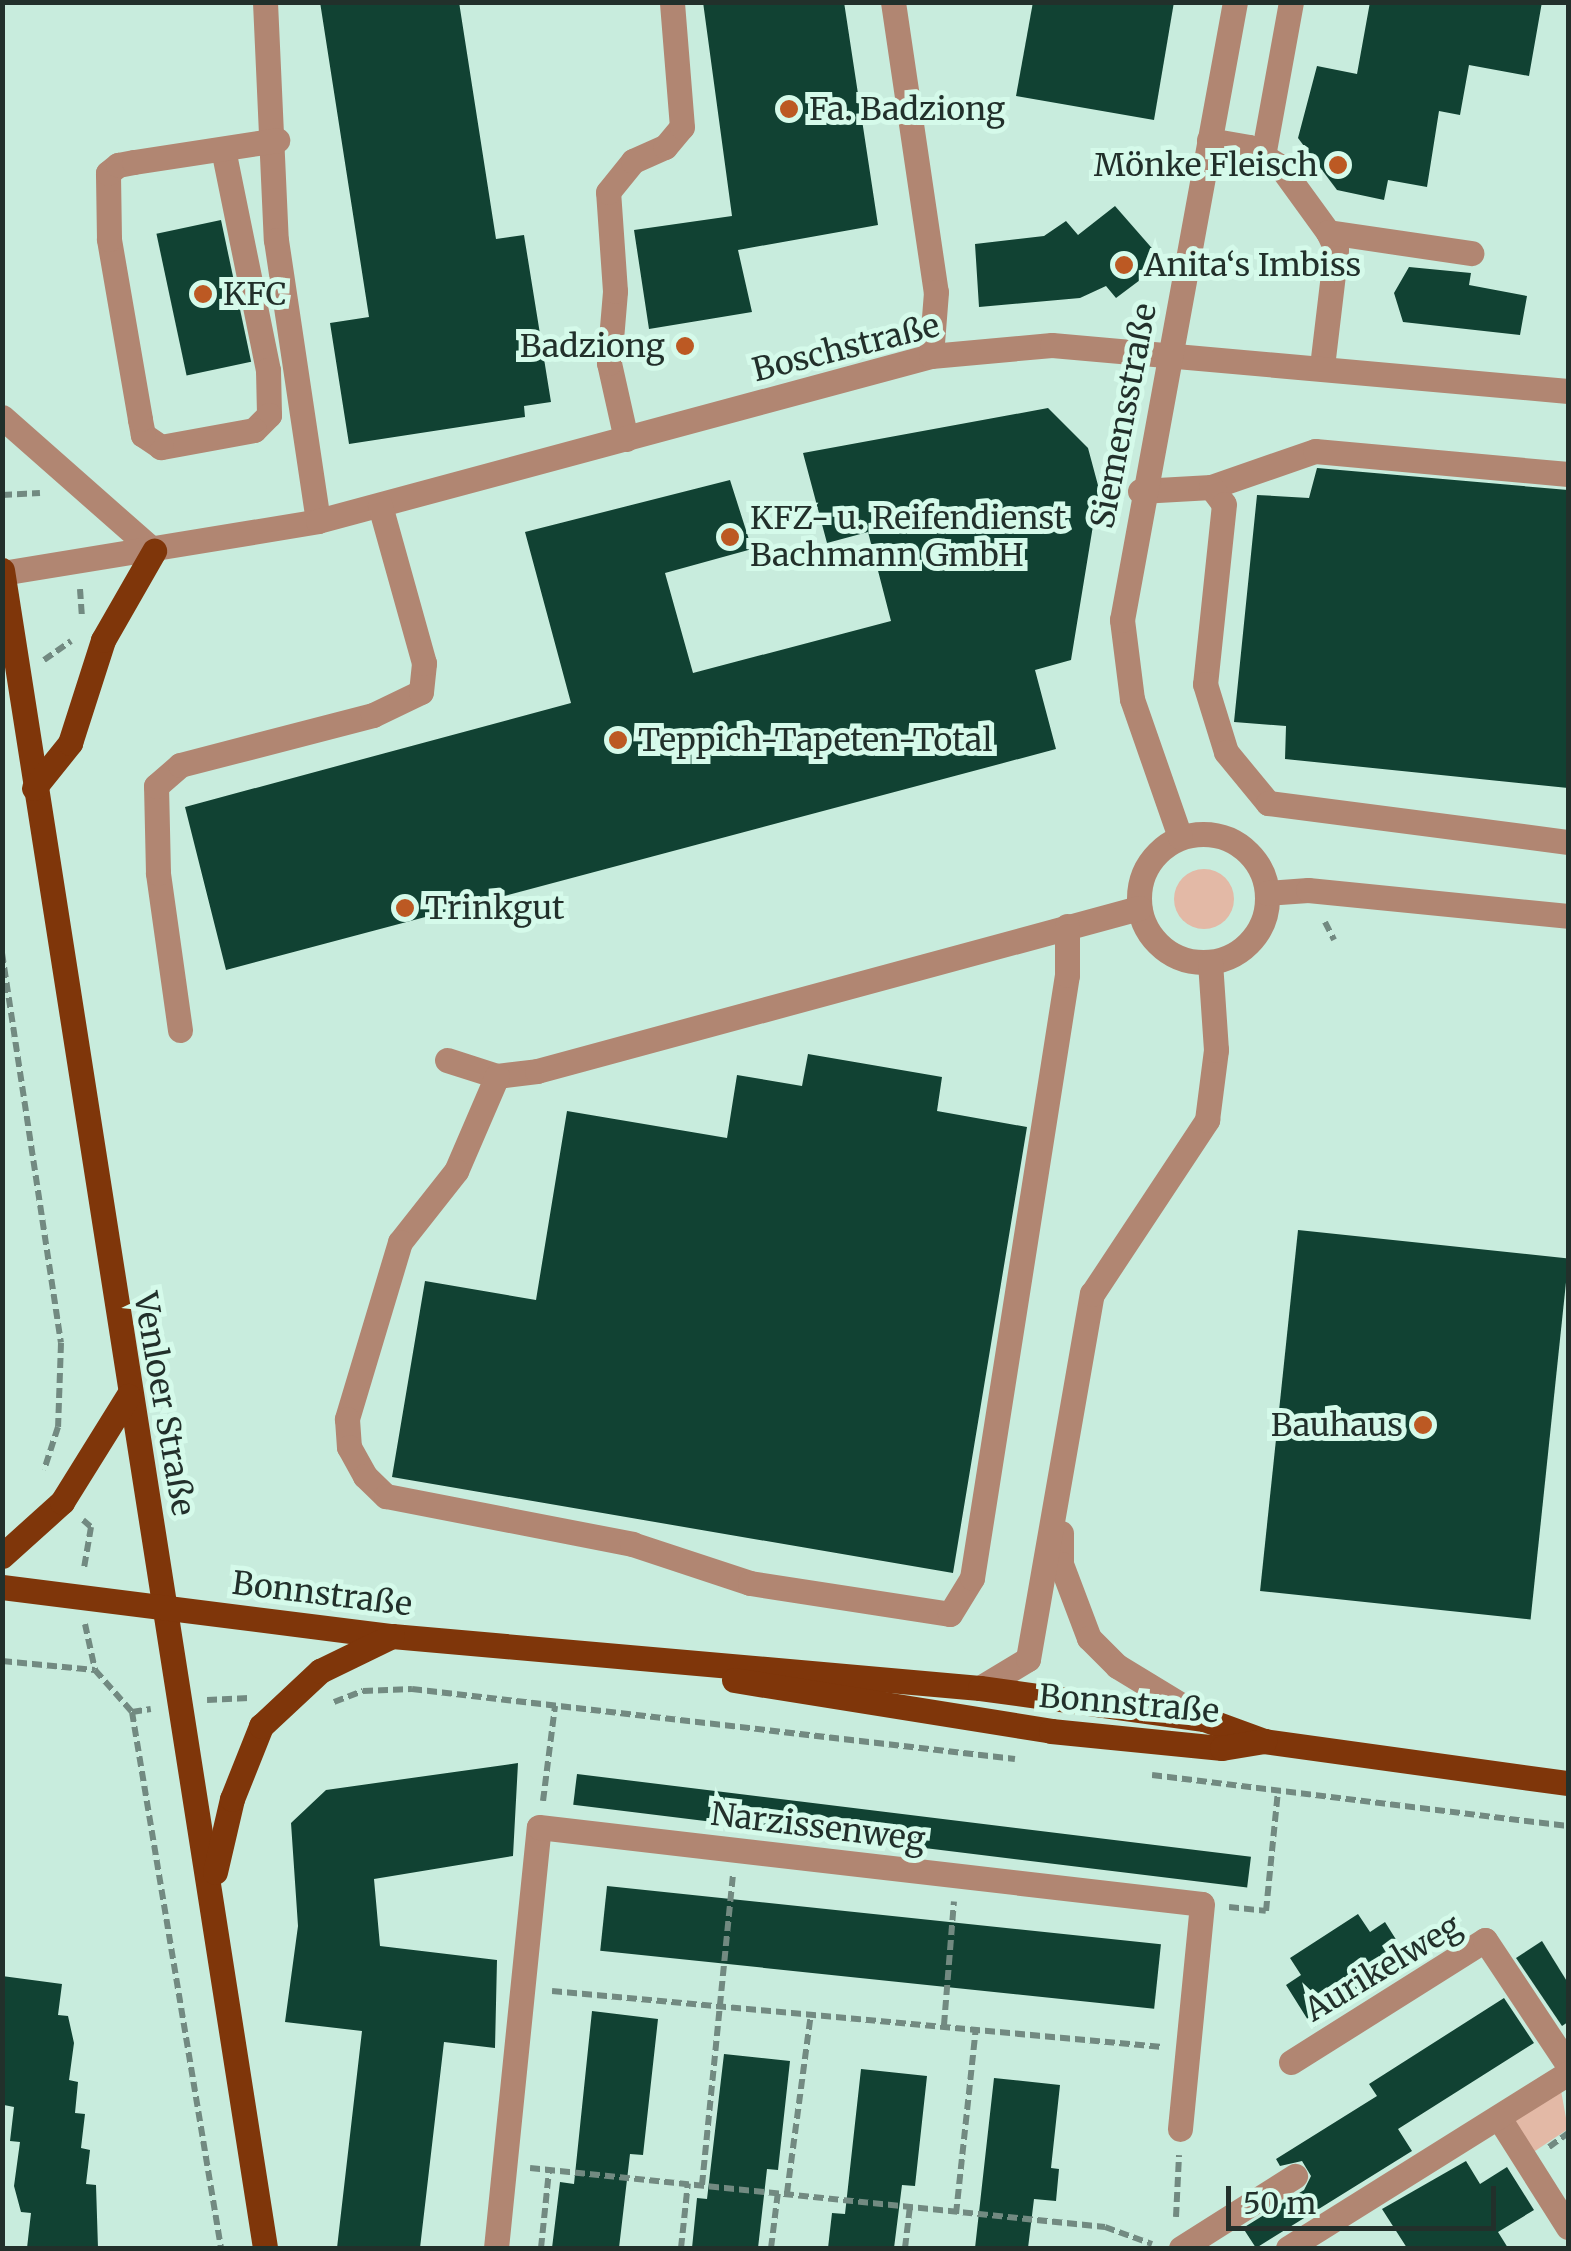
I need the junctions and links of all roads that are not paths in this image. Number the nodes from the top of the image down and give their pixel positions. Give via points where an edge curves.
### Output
1 (264, 2) edge
2 (672, 2) edge
3 (892, 2) edge
4 (1235, 2) edge
5 (1291, 2) edge
6 (277, 140) junction
7 (1209, 140) junction
8 (223, 149) junction
9 (1263, 156) junction
10 (1328, 232) junction
11 (1471, 252) dead end
12 (1170, 352) junction
13 (932, 356) junction
14 (1322, 366) junction
15 (1568, 392) edge
16 (2, 418) edge
17 (626, 439) junction
18 (1568, 474) edge
19 (1211, 487) junction
20 (1140, 491) junction
21 (380, 505) junction
22 (318, 521) junction
23 (154, 551) junction
24 (3, 572) edge
25 (34, 788) junction
26 (1180, 837) junction
27 (1568, 842) edge
28 (1267, 892) junction
29 (1139, 908) junction
30 (1568, 916) edge
31 (1067, 926) junction
32 (1210, 963) junction
33 (180, 1030) dead end
34 (447, 1060) dead end
35 (497, 1076) junction
36 (128, 1396) junction
37 (1064, 1418) junction
38 (2, 1556) edge
39 (2, 1587) edge
40 (168, 1608) junction
41 (392, 1636) junction
42 (635, 1658) junction
43 (980, 1688) junction
44 (1204, 1719) junction
45 (1264, 1740) junction
46 (1568, 1782) edge
47 (211, 1888) junction
48 (1291, 2062) dead end
49 (1568, 2065) edge
50 (1568, 2073) edge
51 (1500, 2118) junction
52 (1180, 2129) road end
53 (1295, 2176) dead end
54 (1568, 2227) edge
55 (1178, 2241) edge
56 (265, 2248) edge
57 (496, 2248) edge
58 (1288, 2248) edge

1 - 6 street
2 - 17 street via 682,128 665,147 633,160 608,192 615,290 609,363
3 - 13 street via 936,292
4 - 7 street, Siemensstraße
5 - 9 street
6 - 8 street
6 - 22 street via 276,240
7 - 9 street
7 - 12 street, Siemensstraße
8 - 8 street via 262,334 268,415 254,430 161,448 143,435 103,190 108,173 134,162
9 - 10 street via 1280,166
10 - 11 street
10 - 14 street via 1336,249
12 - 13 street, Boschstraße via 1052,344
12 - 14 street, Boschstraße
12 - 20 street, Siemensstraße
13 - 17 street, Boschstraße
14 - 15 street, Boschstraße
16 - 23 street
17 - 21 street, Boschstraße
18 - 19 street via 1360,454 1286,458
19 - 20 street
19 - 27 street via 1228,519 1205,684 1212,722 1245,783 1291,810
20 - 26 street, Siemensstraße via 1122,620 1132,698
21 - 22 street, Boschstraße
21 - 33 street via 424,663 421,692 374,715 180,765 156,786 158,873
22 - 23 street, Boschstraße
23 - 24 street, Boschstraße
23 - 25 main road via 104,640 70,743
24 - 25 main road, Venloer Straße
25 - 36 main road, Venloer Straße
26 - 28 street via 1206,834 1239,844 1258,864
26 - 29 street via 1142,875
28 - 30 street via 1308,890
28 - 32 street via 1257,934
29 - 31 street
29 - 32 street via 1166,951
31 - 35 street via 537,1071
31 - 35 street via 1068,976 972,1578 950,1614 750,1583 632,1544 386,1496 365,1476 348,1447 347,1419 400,1242 456,1170
32 - 37 street via 1216,1050 1207,1120 1092,1294
34 - 35 street
36 - 38 main road via 62,1502
36 - 40 main road, Venloer Straße
37 - 43 street via 1028,1658
37 - 44 street via 1061,1564 1075,1616 1117,1666
39 - 40 main road, Bonnstraße
40 - 41 main road, Bonnstraße
40 - 47 main road, Venloer Straße
41 - 42 main road, Bonnstraße
41 - 47 main road via 320,1670 274,1710 236,1785
42 - 43 main road, Bonnstraße
42 - 45 main road, Bonnstraße via 806,1696 1050,1731 1222,1748
43 - 44 main road, Bonnstraße
44 - 45 main road, Bonnstraße
45 - 46 main road, Bonnstraße
47 - 56 main road, Venloer Straße
48 - 49 street, Aurikelweg via 1484,1940
50 - 51 street
51 - 54 street
51 - 58 street
52 - 57 street, Narzissenweg via 1202,1904 539,1827
53 - 55 street

